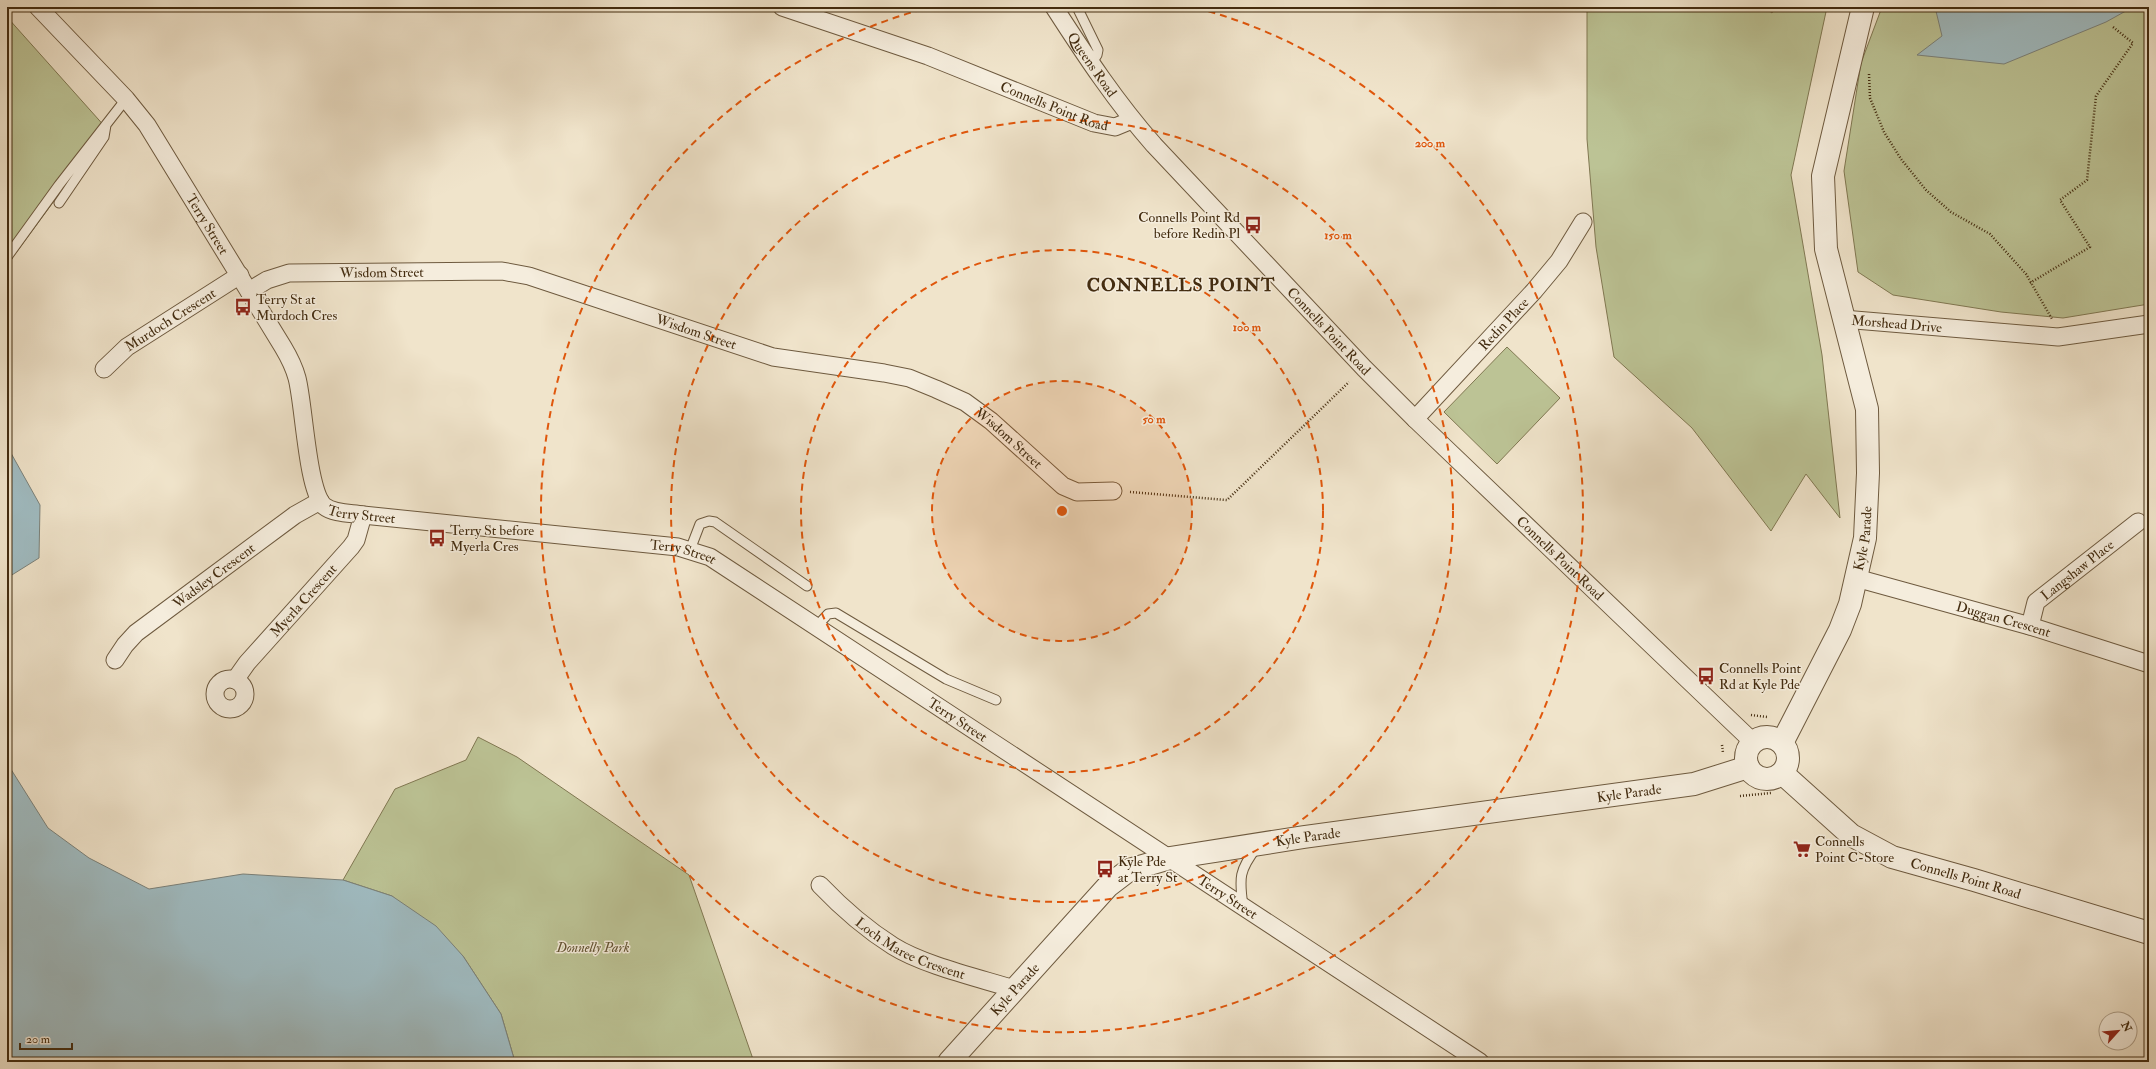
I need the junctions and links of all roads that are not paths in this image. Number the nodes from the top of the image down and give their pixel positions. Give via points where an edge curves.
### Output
1 (38, 7) edge
2 (782, 7) edge
3 (1054, 7) edge
4 (1076, 7) edge
5 (1863, 7) edge
6 (1091, 64) junction
7 (126, 99) junction
8 (1132, 120) junction
9 (107, 122) junction
10 (59, 203) dead end
11 (1583, 222) dead end
12 (7, 258) edge
13 (240, 275) junction
14 (249, 291) junction
15 (1843, 319) junction
16 (2149, 324) edge
17 (104, 369) dead end
18 (1415, 419) junction
19 (1114, 490) road end
20 (320, 501) junction
21 (363, 515) junction
22 (2138, 522) dead end
23 (690, 550) junction
24 (1856, 578) junction
25 (807, 586) dead end
26 (817, 626) junction
27 (2030, 626) junction
28 (115, 660) dead end
29 (2149, 664) edge
30 (235, 680) dead end
31 (996, 700) dead end
32 (1753, 742) junction
33 (1782, 743) junction
34 (1748, 767) junction
35 (1782, 772) junction
36 (1259, 844) junction
37 (1170, 858) junction
38 (820, 885) dead end
39 (1243, 906) junction
40 (2149, 933) edge
41 (1014, 989) junction
42 (1478, 1061) edge
43 (949, 1062) edge

1 - 7 street, Terry Street
2 - 8 street, Connells Point Road via 928,56 1094,124 1115,127
3 - 6 street, Queens Road
4 - 6 lane via 1098,50
5 - 15 street, Morshead Drive via 1823,176 1826,249
6 - 8 street, Queens Road
7 - 9 lane
7 - 13 street, Terry Street via 147,125
8 - 18 street, Connells Point Road via 1358,362
9 - 10 lane via 104,137
9 - 12 lane
11 - 18 street, Redin Place via 1559,261 1534,291
13 - 14 street, Terry Street
13 - 17 street, Murdoch Crescent via 127,347
14 - 19 street, Wisdom Street via 268,280 289,273 502,271 522,274 773,357 909,378 972,407 1022,447 1063,486 1078,492
14 - 20 street, Terry Street via 283,347 297,377 313,479
15 - 16 street, Morshead Drive via 2058,337
15 - 24 street, Kyle Parade via 1867,409 1865,538
18 - 32 street, Connells Point Road
20 - 21 street, Terry Street via 333,511
20 - 28 street, Wadsley Crescent via 295,515 136,634
21 - 23 street, Terry Street
21 - 30 street, Myerla Crescent via 356,540 351,547 247,663
22 - 27 street, Langshaw Place via 2036,602
23 - 25 lane via 700,524 715,522
23 - 26 street, Terry Street via 710,557
24 - 27 street, Duggan Crescent
24 - 33 street, Kyle Parade via 1840,630
26 - 31 lane via 828,614 836,613 946,678
26 - 37 street, Terry Street
27 - 29 street, Duggan Crescent
32 - 33 street via 1758,738 1771,737
32 - 34 street via 1746,754
33 - 35 street via 1788,754 1788,761
34 - 35 street via 1763,778 1777,777
34 - 36 street, Kyle Parade via 1694,784
35 - 40 street, Connells Point Road via 1851,834 1892,857
36 - 37 street, Kyle Parade
36 - 39 lane via 1241,870
37 - 39 street, Terry Street
37 - 41 street, Kyle Parade via 1129,870 1118,877
38 - 41 street, Loch Maree Crescent via 850,915 894,947 923,960
39 - 42 street, Terry Street
41 - 43 street, Kyle Parade

